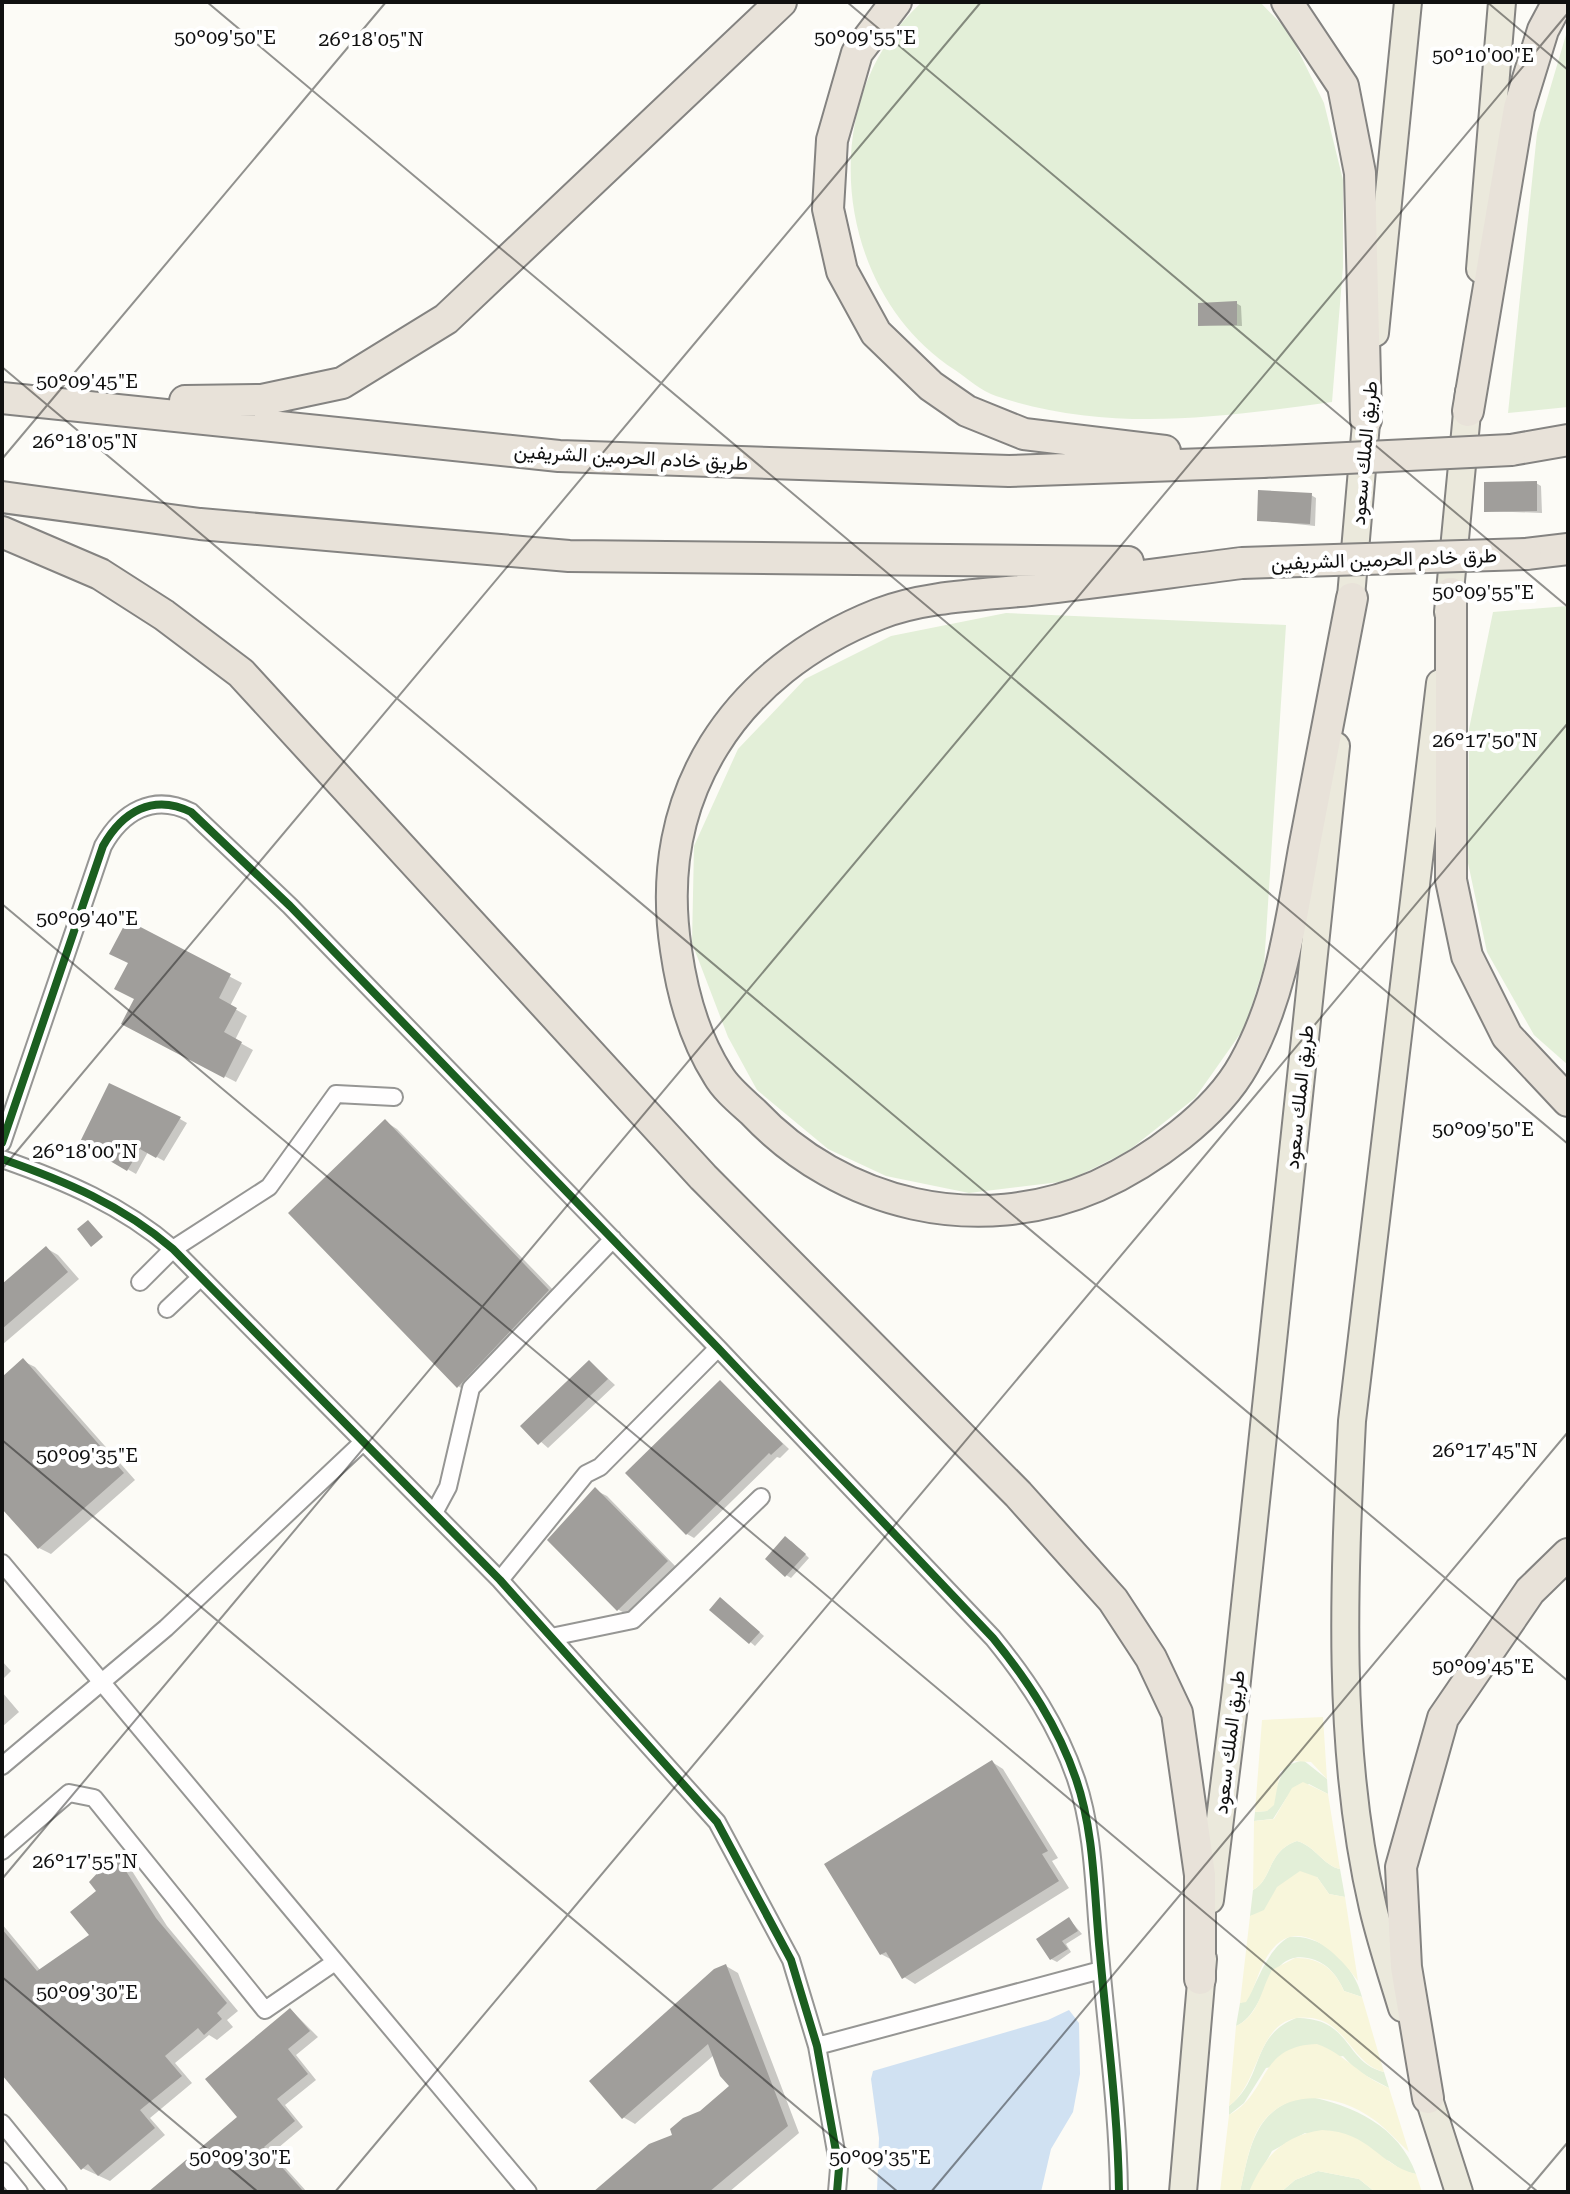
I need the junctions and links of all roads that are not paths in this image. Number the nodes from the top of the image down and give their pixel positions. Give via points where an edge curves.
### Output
1 (781, 2) edge
2 (896, 2) edge
3 (1287, 2) edge
4 (1408, 2) edge
5 (1502, 2) edge
6 (1558, 2) edge
7 (2, 398) edge
8 (37, 401) junction
9 (1468, 411) junction
10 (1366, 420) junction
11 (1568, 443) edge
12 (1263, 462) junction
13 (2, 497) edge
14 (2, 532) edge
15 (1568, 549) edge
16 (1526, 554) junction
17 (1568, 556) edge
18 (1242, 563) junction
19 (1451, 593) junction
20 (1352, 598) junction
21 (394, 1097) dead end
22 (1568, 1101) edge
23 (2, 1143) edge
24 (2, 1159) edge
25 (613, 1239) junction
26 (173, 1249) junction
27 (201, 1277) junction
28 (140, 1282) dead end
29 (167, 1309) dead end
30 (718, 1348) junction
31 (363, 1442) junction
32 (761, 1497) dead end
33 (434, 1513) junction
34 (1568, 1554) edge
35 (2, 1563) edge
36 (500, 1580) junction
37 (551, 1637) junction
38 (102, 1682) junction
39 (2, 1766) edge
40 (2, 1851) edge
41 (335, 1962) junction
42 (1101, 1970) junction
43 (1200, 1979) junction
44 (817, 2046) junction
45 (1428, 2098) junction
46 (2, 2123) edge
47 (2, 2171) edge
48 (19, 2192) edge
49 (58, 2192) edge
50 (528, 2192) edge
51 (837, 2192) edge
52 (1119, 2192) edge
53 (1183, 2192) edge
54 (1459, 2192) edge

1 - 8 highway via 446,319 342,383 262,400
2 - 12 highway via 857,53 832,140 828,209 842,271 876,333 931,386 967,411 1024,434
3 - 10 highway via 1343,86 1360,173
4 - 10 main road, طريق الملك سعود
5 - 9 main road
6 - 9 highway via 1543,30 1519,108
7 - 8 highway, طريق خادم الحرمين الشريفين
8 - 12 highway, طريق خادم الحرمين الشريفين via 559,456 1009,471
9 - 19 main road
10 - 20 main road, طريق الملك سعود
11 - 12 highway, bridge
13 - 18 highway via 200,524 569,556
14 - 43 highway via 100,574 241,673 703,1177 1018,1494 1113,1600 1151,1658 1177,1713 1200,1875
15 - 16 highway
16 - 17 highway
16 - 18 highway, طرق خادم الحرمين الشريفين, bridge
18 - 20 highway via 954,598 882,613 807,650 753,694 708,749 678,827 670,910 682,993 718,1076 779,1140 846,1183 917,1205 996,1213 1064,1200 1141,1167 1195,1123 1243,1067 1280,979
19 - 22 highway via 1451,880 1467,956 1507,1036
19 - 45 main road via 1352,1421 1347,1529 1347,1713 1355,1804 1373,1908
20 - 43 main road, طريق الملك سعود via 1238,1674
21 - 26 street via 336,1094 269,1187
23 - 25 street via 103,846 125,814 166,803 191,812 237,854
24 - 26 street via 95,1195
25 - 30 street
25 - 33 street via 471,1388 448,1487
26 - 27 street
26 - 28 street
27 - 29 street
27 - 31 street
30 - 36 street via 600,1467 586,1474
30 - 42 street via 1029,1682 1077,1782 1089,1833
31 - 33 street
31 - 38 street
32 - 37 street via 633,1620
33 - 36 street
34 - 45 highway via 1530,1591 1443,1718 1401,1867 1406,1967
35 - 38 street
36 - 37 street
37 - 44 street via 717,1822 791,1960
38 - 39 street
38 - 41 street
40 - 41 street via 69,1793 94,1798 265,2010
41 - 50 street
42 - 44 street
42 - 52 street
43 - 53 main road, طريق الملك سعود
44 - 51 street via 839,2168
45 - 54 main road
46 - 49 street
47 - 48 street

